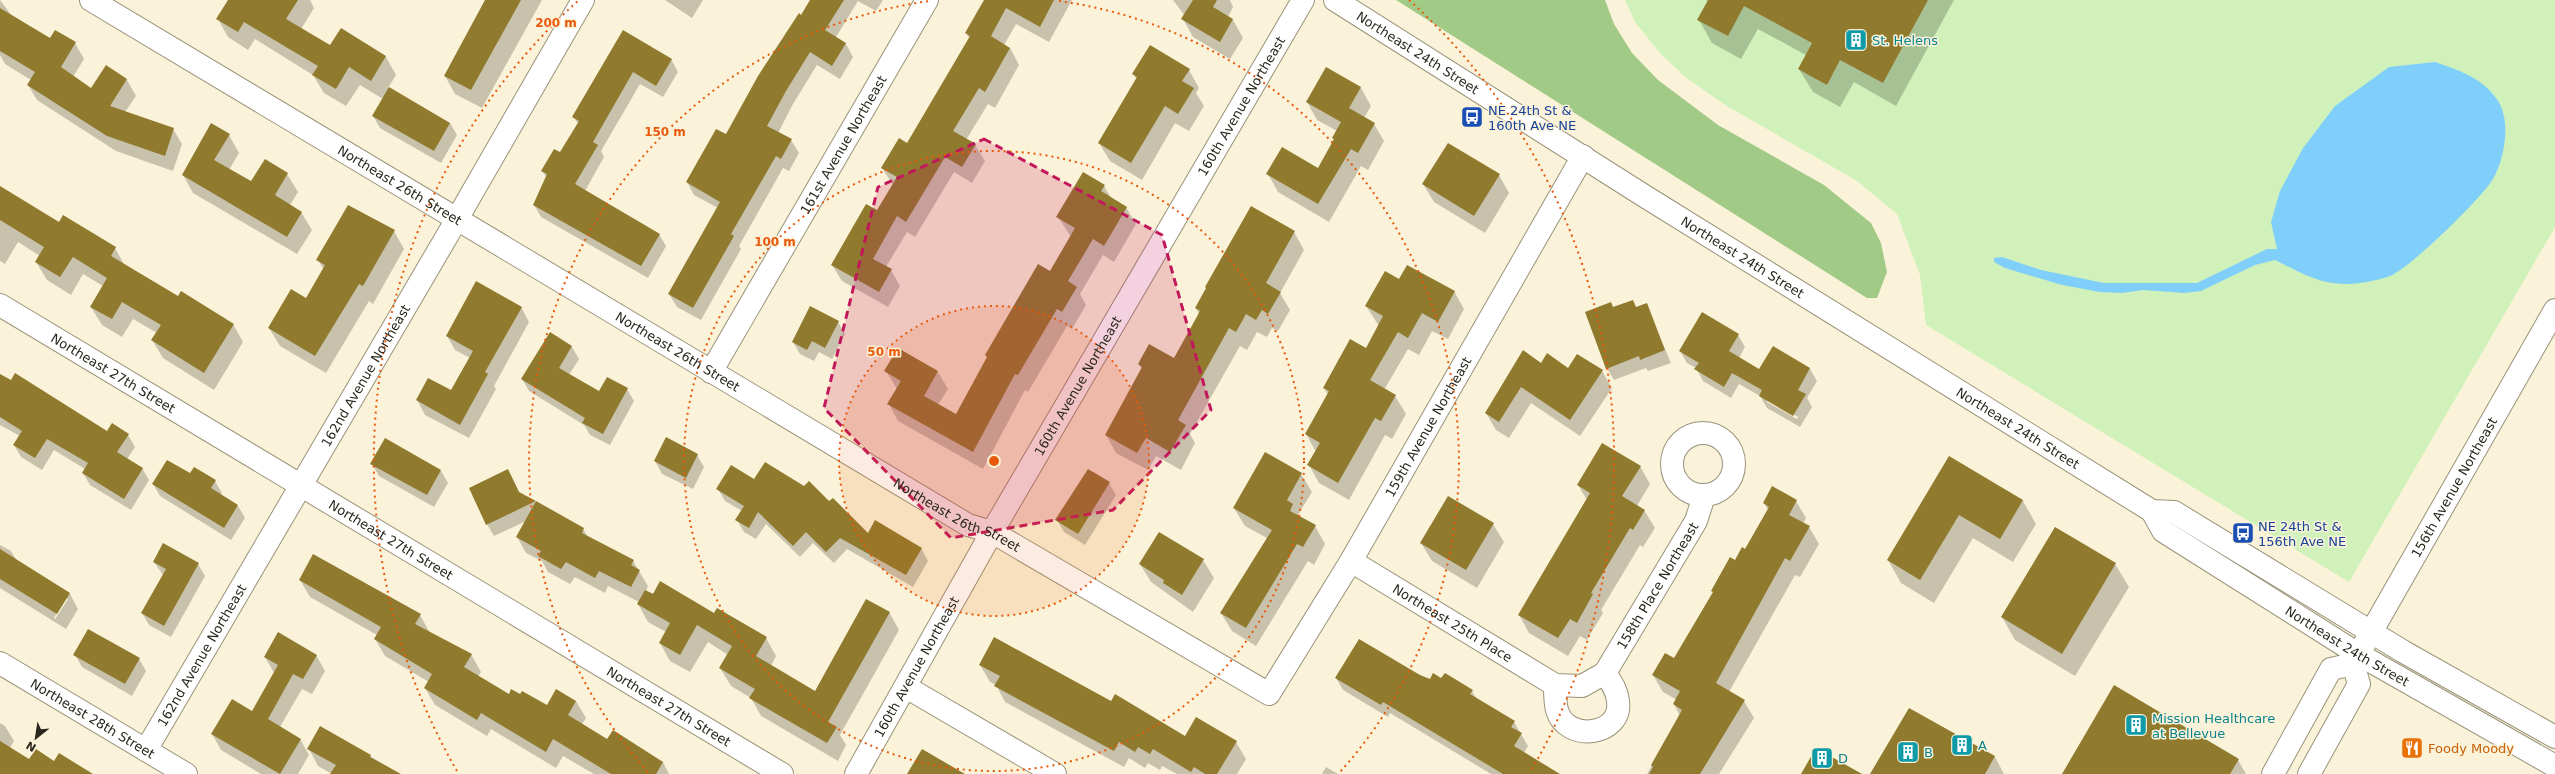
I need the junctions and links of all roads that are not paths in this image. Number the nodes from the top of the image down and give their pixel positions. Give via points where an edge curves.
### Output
1 (91, 0) edge
2 (582, 0) edge
3 (927, 0) edge
4 (1303, 0) edge
5 (1335, 0) edge
6 (1583, 156) junction
7 (457, 219) junction
8 (0, 305) edge
9 (2555, 310) edge
10 (711, 372) junction
11 (301, 485) junction
12 (1704, 496) dead end
13 (2152, 511) junction
14 (992, 532) junction
15 (1351, 561) junction
16 (2372, 632) junction
17 (2356, 659) junction
18 (0, 663) edge
19 (1605, 673) junction
20 (1555, 685) junction
21 (1582, 686) joint
22 (906, 687) junction
23 (1269, 694) joint
24 (2555, 737) edge
25 (146, 750) junction
26 (2555, 766) edge
27 (186, 774) edge
28 (782, 774) edge
29 (856, 774) edge
30 (1055, 774) edge
31 (2273, 774) edge
32 (2308, 774) edge

1 - 7 street, Northeast 26th Street
2 - 7 street, 162nd Avenue Northeast
3 - 10 street, 161st Avenue Northeast
4 - 14 street, 160th Avenue Northeast
5 - 6 street, Northeast 24th Street
6 - 13 street, Northeast 24th Street
6 - 15 street, 159th Avenue Northeast
7 - 10 street, Northeast 26th Street
7 - 11 street, 162nd Avenue Northeast
8 - 11 street, Northeast 27th Street
9 - 16 street, 156th Avenue Northeast
10 - 14 street, Northeast 26th Street via 968,526
11 - 25 street, 162nd Avenue Northeast
11 - 28 street, Northeast 27th Street
12 - 19 street, 158th Place Northeast via 1696,521
13 - 16 street, Northeast 24th Street via 2174,512
13 - 17 street, Northeast 24th Street via 2163,531
14 - 22 street, 160th Avenue Northeast
14 - 23 street, Northeast 26th Street
15 - 20 street, Northeast 25th Place
15 - 23 street, 159th Avenue Northeast
16 - 17 street, 156th Avenue Northeast
16 - 24 street, Northeast 24th Street
17 - 26 street, Northeast 24th Street
17 - 31 street via 2331,669
17 - 32 street via 2359,684
18 - 25 street, Northeast 28th Street
19 - 20 street via 1616,690 1619,702 1617,711 1608,725 1592,732 1575,730 1561,718 1556,710
19 - 21 street, 158th Place Northeast
20 - 21 street, Northeast 25th Place
22 - 29 street, 160th Avenue Northeast
22 - 30 street
25 - 27 street, Northeast 28th Street

